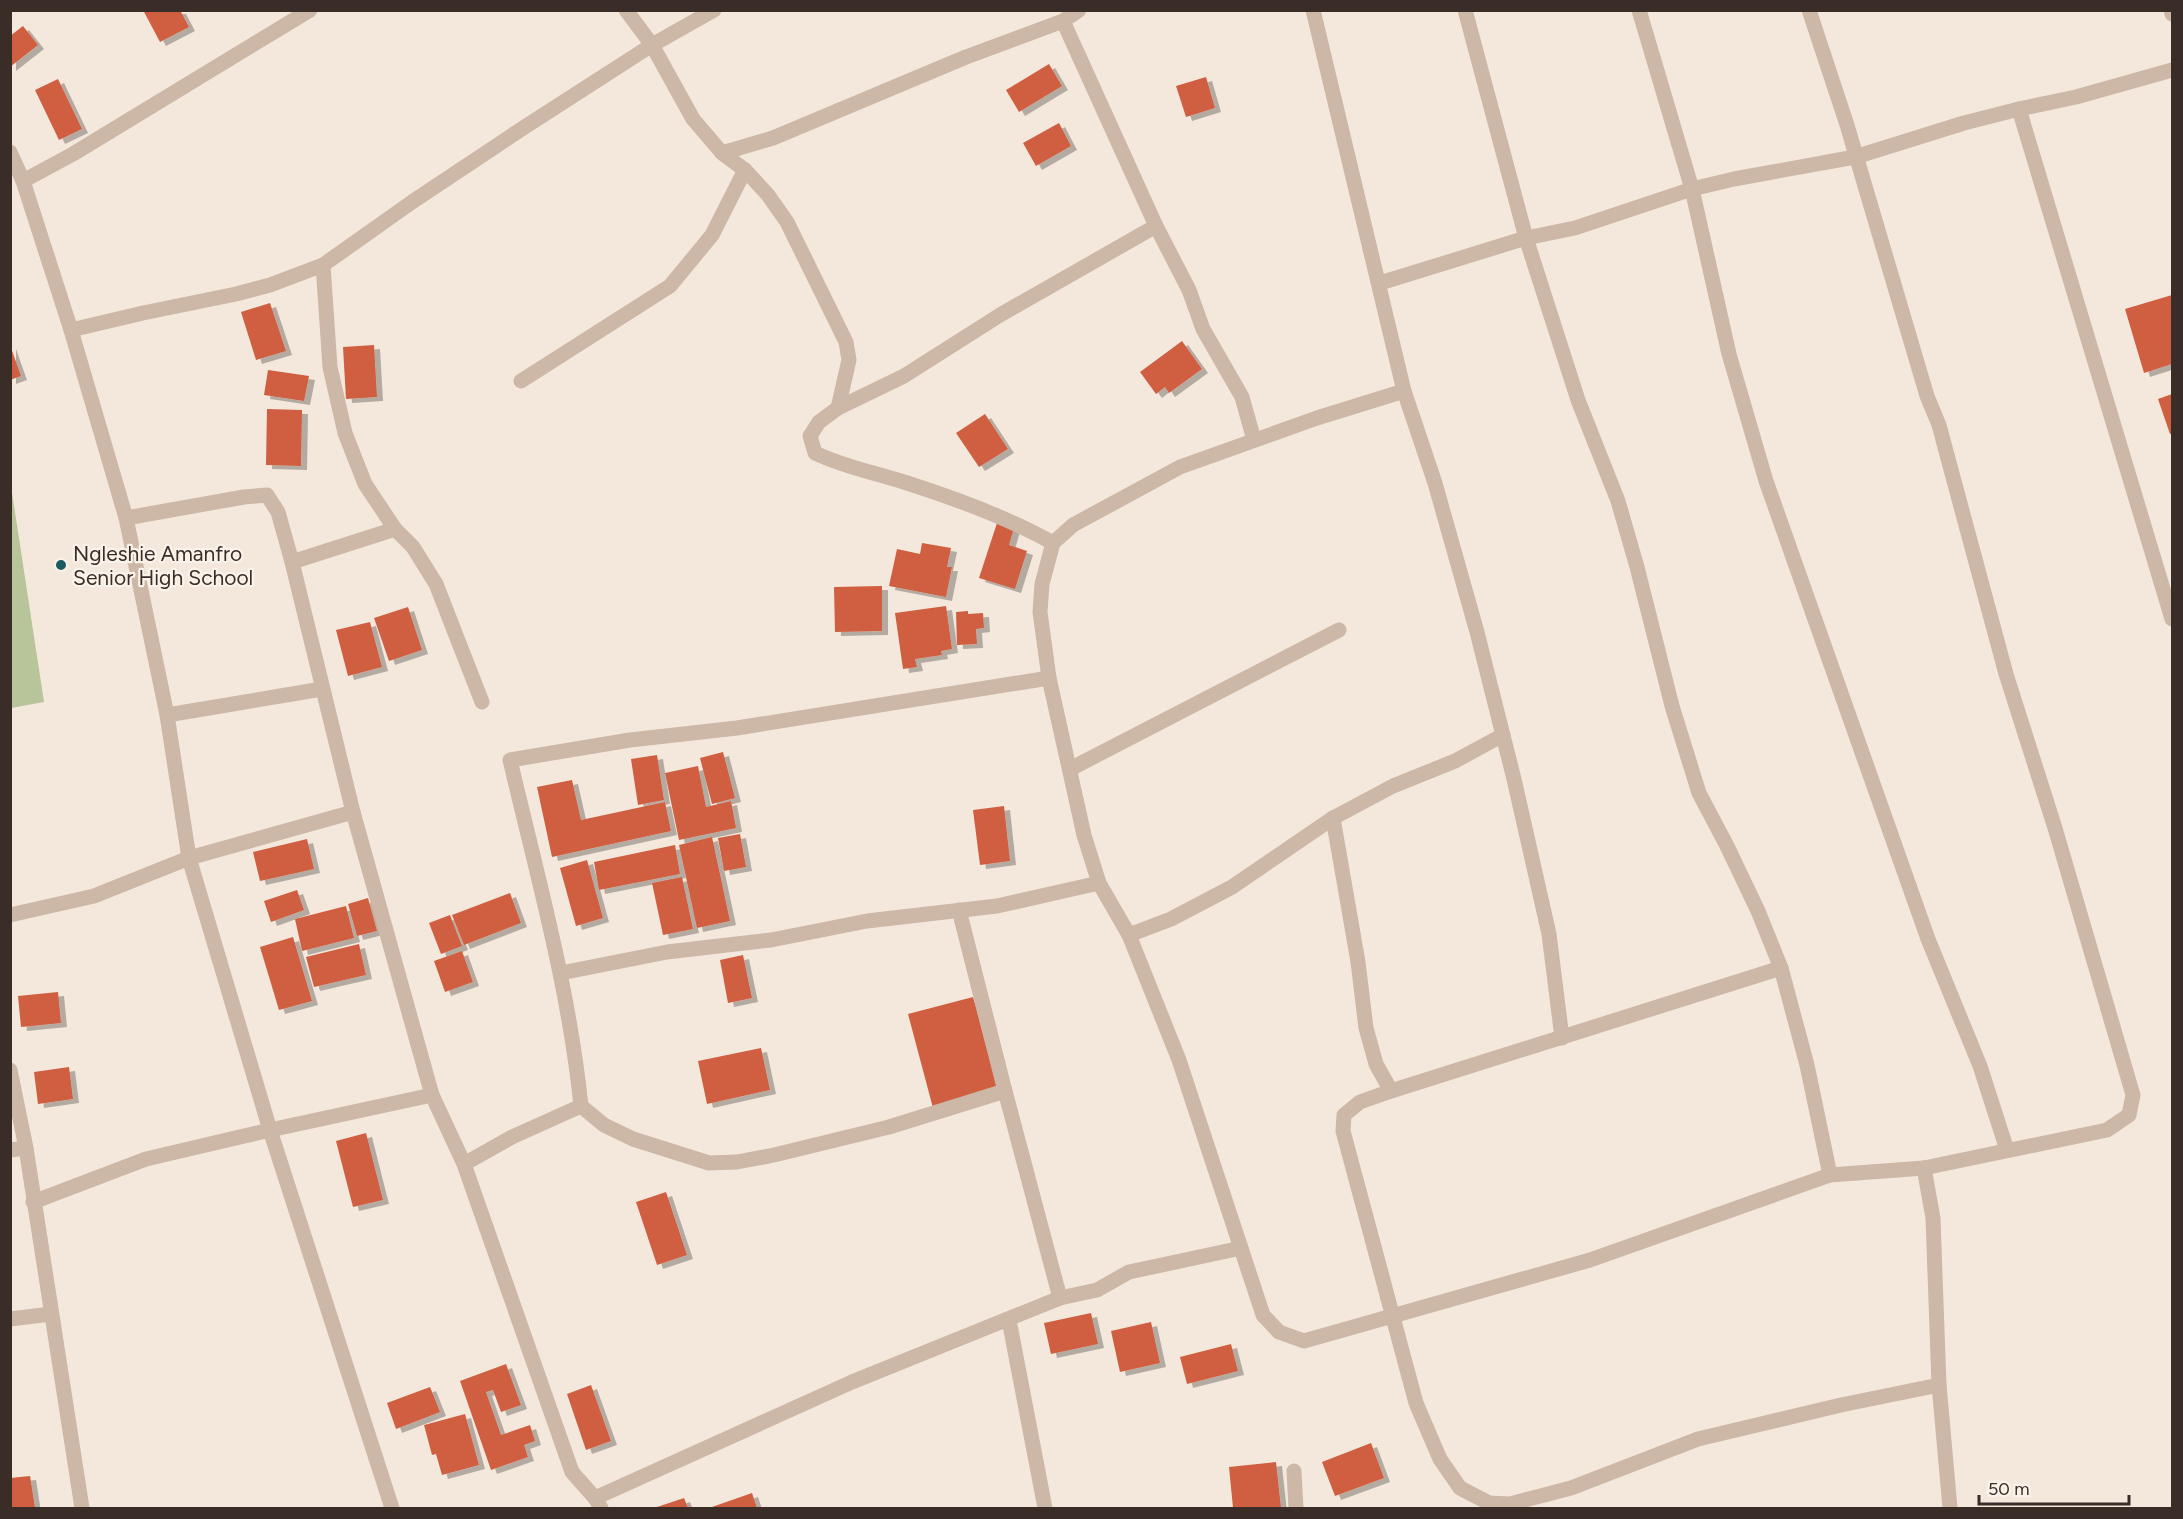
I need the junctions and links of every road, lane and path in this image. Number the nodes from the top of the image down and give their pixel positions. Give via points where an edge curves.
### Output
1 (310, 10) edge
2 (626, 10) edge
3 (714, 10) edge
4 (1079, 10) edge
5 (1313, 10) edge
6 (1465, 10) edge
7 (1639, 10) edge
8 (1809, 10) edge
9 (1063, 21) junction
10 (652, 45) junction
11 (2172, 70) edge
12 (2019, 109) junction
13 (722, 153) junction
14 (11, 154) edge
15 (1855, 158) junction
16 (745, 170) junction
17 (23, 181) junction
18 (1692, 189) junction
19 (1156, 226) junction
20 (1526, 238) junction
21 (323, 265) junction
22 (1380, 283) junction
23 (71, 330) junction
24 (521, 381) dead end
25 (1404, 390) junction
26 (838, 408) junction
27 (1254, 440) junction
28 (126, 518) junction
29 (395, 529) junction
30 (1053, 543) junction
31 (292, 562) junction
32 (2172, 619) edge
33 (1339, 630) dead end
34 (1049, 678) junction
35 (322, 689) junction
36 (482, 702) dead end
37 (167, 715) junction
38 (1503, 735) junction
39 (1070, 769) junction
40 (353, 812) junction
41 (1333, 818) junction
42 (189, 858) junction
43 (1099, 883) junction
44 (959, 910) junction
45 (10, 915) edge
46 (1129, 935) junction
47 (1781, 968) junction
48 (561, 973) junction
49 (1562, 1038) junction
50 (10, 1070) edge
51 (1005, 1090) junction
52 (1391, 1091) junction
53 (432, 1095) junction
54 (581, 1106) junction
55 (270, 1130) junction
56 (18, 1149) edge
57 (2007, 1150) junction
58 (464, 1164) junction
59 (1924, 1168) junction
60 (1830, 1175) junction
61 (33, 1202) junction
62 (1241, 1248) junction
63 (1060, 1298) junction
64 (51, 1314) junction
65 (1392, 1317) junction
66 (10, 1319) edge
67 (1009, 1320) junction
68 (1939, 1384) junction
69 (1294, 1471) dead end
70 (598, 1504) edge
71 (1510, 1506) edge
72 (82, 1509) edge
73 (392, 1509) edge
74 (1045, 1509) edge
75 (1296, 1509) edge
76 (1950, 1509) edge

1 - 17 street
2 - 10 street
3 - 10 street
4 - 9 street
5 - 22 street
6 - 20 street
7 - 18 street
8 - 15 street
9 - 13 street via 783,134
9 - 19 street
10 - 13 street via 693,119
10 - 21 street
11 - 12 street
12 - 15 street
12 - 32 street
13 - 16 street
14 - 17 street
15 - 18 street
15 - 57 street via 1939,425 2006,674 2059,839 2133,1095 2129,1115 2107,1130
16 - 24 street via 712,235 670,286
16 - 26 street via 787,222 846,342 849,360
17 - 23 street
18 - 20 street via 1575,228
18 - 57 street via 1729,354 1766,481 1928,939 1980,1066
19 - 26 street via 1000,315 904,376
19 - 27 street via 1189,290 1203,329 1242,397
20 - 22 street
20 - 47 street via 1578,400 1618,501 1699,793 1758,911
21 - 23 street via 236,294
21 - 29 street via 330,367 345,433 365,484
22 - 25 street
23 - 28 street
25 - 27 street
25 - 38 street via 1435,483
26 - 30 street via 819,422 810,436 815,453 835,463 965,503
27 - 30 street via 1180,467 1073,525
28 - 31 street via 267,495 278,512
28 - 37 street
29 - 31 street
29 - 36 street via 413,547 436,584
30 - 34 street via 1042,584 1040,612
31 - 35 street
33 - 39 street
34 - 39 street
34 - 48 street via 510,760
35 - 37 street
35 - 40 street
37 - 42 street
38 - 41 street
38 - 49 street via 1549,934
39 - 43 street
40 - 42 street
40 - 53 street
41 - 46 street via 1232,887 1171,919
41 - 52 street via 1366,1028 1376,1064
42 - 45 street via 94,896
42 - 55 street
43 - 44 street via 1029,900
43 - 46 street
44 - 48 street via 667,952
44 - 51 street
46 - 62 street via 1179,1060
47 - 49 street
47 - 60 street via 1808,1065
48 - 54 street
49 - 52 street
50 - 56 street
51 - 54 street via 889,1127 737,1162 709,1163 633,1139 604,1125
51 - 63 street
52 - 65 street via 1360,1102 1344,1115 1343,1131
53 - 55 street
53 - 58 street
54 - 58 street
55 - 61 street via 146,1159
55 - 73 street
56 - 61 street
57 - 59 street
58 - 70 street via 572,1472
59 - 60 street
59 - 68 street via 1933,1218
60 - 65 street via 1590,1260
61 - 64 street
62 - 63 street via 1129,1272 1097,1290
62 - 65 street via 1263,1315 1279,1332 1304,1341
63 - 67 street
64 - 66 street
64 - 72 street
65 - 71 street via 1416,1403 1440,1459 1460,1488 1489,1503
67 - 70 street via 852,1382
67 - 74 street
68 - 71 street via 1698,1439 1572,1488
68 - 76 street
69 - 75 street

